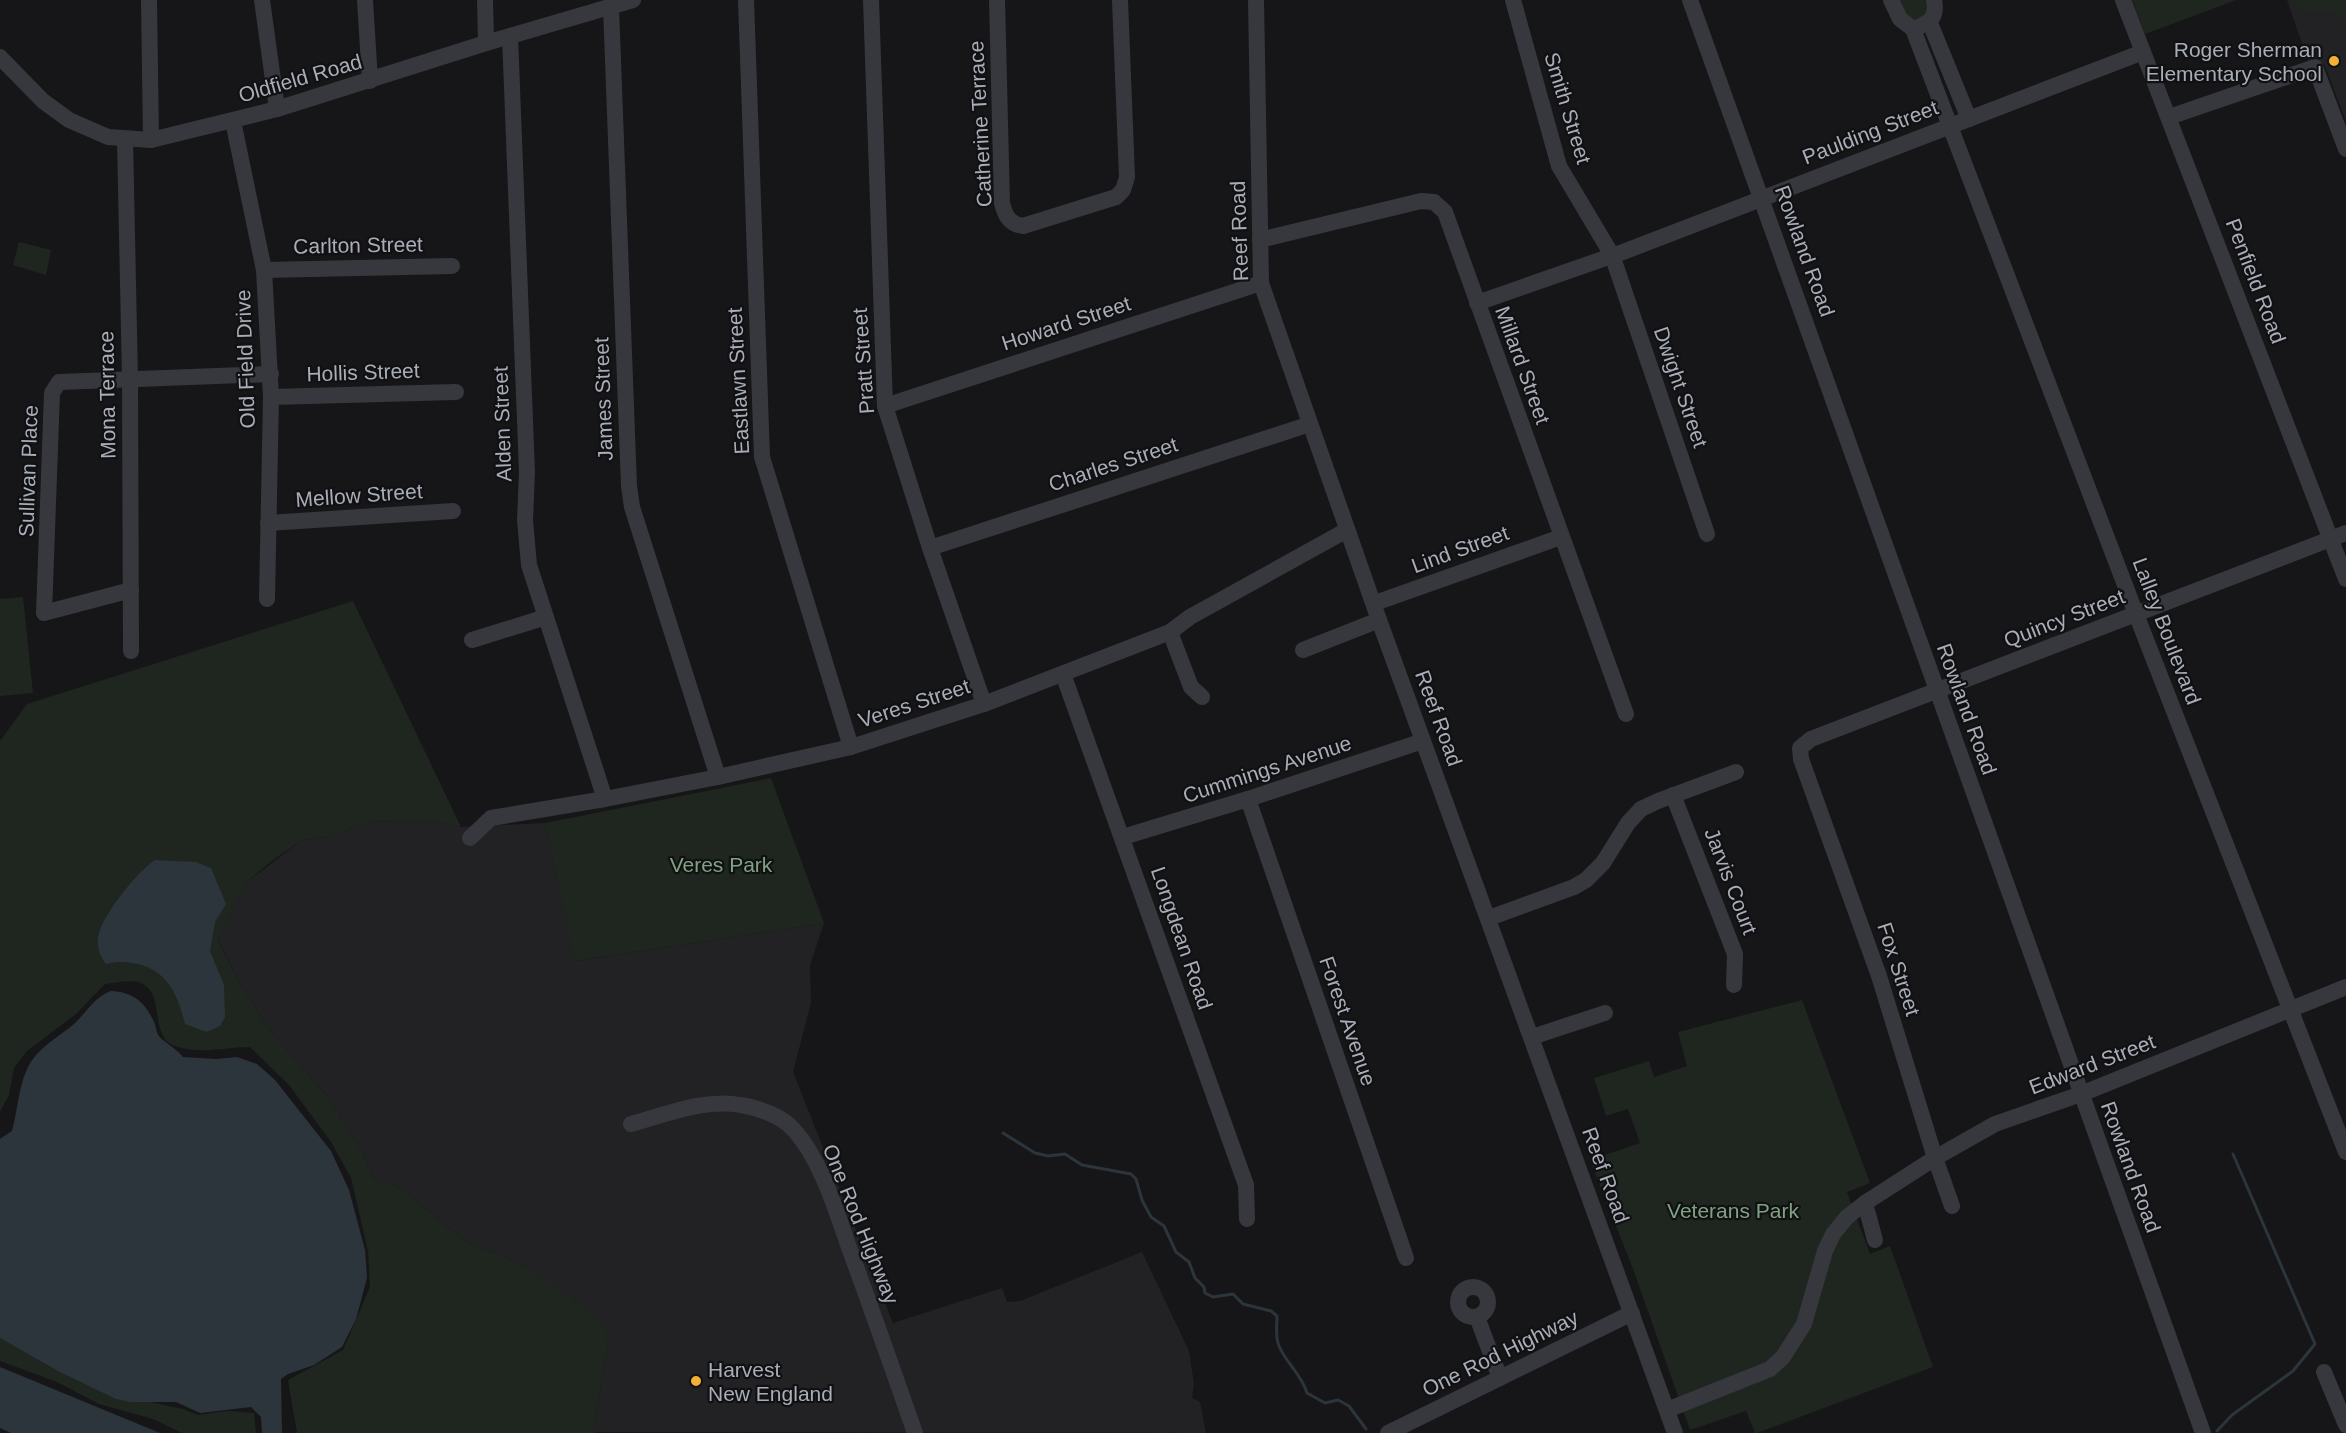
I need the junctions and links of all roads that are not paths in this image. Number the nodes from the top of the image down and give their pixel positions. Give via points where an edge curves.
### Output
1 (149, 0) edge
2 (262, 0) edge
3 (365, 0) edge
4 (485, 0) edge
5 (630, 0) edge
6 (746, 0) edge
7 (871, 0) edge
8 (997, 0) edge
9 (1120, 0) edge
10 (1256, 0) edge
11 (1513, 0) edge
12 (1690, 0) edge
13 (1891, 0) edge
14 (1934, 0) edge
15 (2123, 0) edge
16 (611, 7) junction
17 (1930, 22) junction
18 (1913, 29) junction
19 (510, 36) junction
20 (486, 43) junction
21 (2143, 52) junction
22 (0, 57) edge
23 (370, 81) junction
24 (277, 109) junction
25 (2169, 117) junction
26 (1969, 119) junction
27 (234, 121) junction
28 (1949, 125) junction
29 (125, 139) junction
30 (151, 140) junction
31 (2346, 149) edge
32 (1762, 198) junction
33 (1260, 240) junction
34 (1612, 255) junction
35 (452, 266) dead end
36 (264, 270) junction
37 (1261, 283) junction
38 (1477, 303) junction
39 (270, 374) junction
40 (130, 379) junction
41 (456, 392) dead end
42 (272, 398) junction
43 (885, 406) junction
44 (1310, 424) junction
45 (453, 511) dead end
46 (267, 523) junction
47 (1347, 530) junction
48 (1707, 534) dead end
49 (2338, 536) edge
50 (1561, 537) junction
51 (930, 548) junction
52 (2346, 579) edge
53 (131, 590) junction
54 (267, 599) dead end
55 (1377, 612) junction
56 (2136, 614) junction
57 (546, 617) junction
58 (1170, 632) junction
59 (472, 640) dead end
60 (1303, 650) dead end
61 (131, 651) dead end
62 (1063, 674) junction
63 (1937, 691) junction
64 (1202, 697) dead end
65 (984, 704) junction
66 (1626, 714) dead end
67 (1424, 741) junction
68 (850, 747) junction
69 (1800, 748) joint
70 (1736, 772) dead end
71 (718, 777) junction
72 (1673, 795) junction
73 (605, 799) junction
74 (1248, 800) junction
75 (1123, 837) junction
76 (470, 838) dead end
77 (1489, 918) junction
78 (1734, 985) dead end
79 (2346, 987) edge
80 (2290, 1008) junction
81 (1605, 1013) dead end
82 (1532, 1037) junction
83 (2081, 1094) junction
84 (631, 1124) dead end
85 (2346, 1152) edge
86 (1935, 1158) junction
87 (1865, 1203) junction
88 (1952, 1206) dead end
89 (1247, 1219) dead end
90 (1875, 1240) dead end
91 (1406, 1258) dead end
92 (1632, 1313) junction
93 (1477, 1317) dead end
94 (2324, 1372) dead end
95 (1500, 1378) junction
96 (1667, 1410) junction
97 (2346, 1425) edge
98 (915, 1433) edge
99 (1388, 1433) edge
100 (1675, 1433) edge
101 (2203, 1433) edge

1 - 30 street
2 - 24 street
3 - 23 street
4 - 20 street
5 - 16 street, Oldfield Road
6 - 68 street, Eastlawn Street via 762,457
7 - 43 street, Pratt Street
8 - 9 street, Catherine Terrace via 1002,203 1011,222 1023,226 1116,197 1123,190 1127,177
10 - 33 street, Reef Road
11 - 34 street, Smith Street via 1559,166
12 - 32 street, Rowland Road
13 - 18 street, Lalley Boulevard via 1900,19
14 - 17 street via 1935,14
15 - 21 street, Penfield Road
16 - 19 street, Oldfield Road
16 - 71 street, James Street via 632,507
17 - 18 street
17 - 26 street
18 - 28 street, Lalley Boulevard
19 - 20 street, Oldfield Road
19 - 57 street, Alden Street via 527,472 525,520 529,565
20 - 23 street, Oldfield Road
21 - 25 street, Penfield Road
21 - 26 street, Paulding Street
22 - 29 street, Oldfield Road via 61,115 91,131
23 - 24 street, Oldfield Road
24 - 27 street, Oldfield Road
25 - 31 street via 2315,67
25 - 49 street, Penfield Road
26 - 28 street, Paulding Street
27 - 30 street, Oldfield Road
27 - 36 street, Old Field Drive
28 - 32 street, Paulding Street
28 - 56 street, Lalley Boulevard
29 - 30 street, Oldfield Road
29 - 40 street, Mona Terrace
32 - 34 street, Paulding Street
32 - 63 street, Rowland Road
33 - 37 street, Reef Road
33 - 38 street, Millard Street via 1421,201 1434,202 1445,212
34 - 38 street, Paulding Street
34 - 48 street, Dwight Street
35 - 36 street, Carlton Street
36 - 39 street, Old Field Drive
37 - 43 street, Howard Street
37 - 44 street, Reef Road
38 - 50 street, Millard Street
39 - 40 street, Sullivan Place
39 - 42 street, Old Field Drive
40 - 53 street, Mona Terrace
40 - 53 street, Sullivan Place via 59,382 52,393 45,613
41 - 42 street, Hollis Street
42 - 46 street, Old Field Drive
43 - 51 street, Pratt Street
44 - 47 street, Reef Road
44 - 51 street, Charles Street
45 - 46 street, Mellow Street
46 - 54 street, Old Field Drive
47 - 55 street, Reef Road
47 - 58 street, Veres Street via 1190,617
49 - 52 street, Penfield Road
49 - 56 street, Quincy Street
50 - 55 street, Lind Street
50 - 66 street, Millard Street
51 - 65 street, Pratt Street
53 - 61 street, Mona Terrace
55 - 60 street, Lind Street
55 - 67 street, Reef Road
56 - 63 street, Quincy Street
56 - 80 street, Lalley Boulevard
57 - 59 street
57 - 73 street, Alden Street
58 - 62 street, Veres Street
58 - 64 street via 1191,687
62 - 65 street, Veres Street
62 - 75 street, Longdean Road
63 - 69 street, Quincy Street via 1811,740
63 - 83 street, Rowland Road
65 - 68 street, Veres Street
67 - 74 street, Cummings Avenue
67 - 77 street, Reef Road
68 - 71 street, Veres Street
69 - 86 street, Fox Street via 1879,976
70 - 72 street
71 - 73 street, Veres Street
72 - 77 street via 1641,809 1603,864 1586,880
72 - 78 street, Jarvis Court via 1735,954
73 - 76 street, Veres Street via 491,818
74 - 75 street, Cummings Avenue
74 - 91 street, Forest Avenue
75 - 89 street, Longdean Road via 1246,1185
77 - 82 street, Reef Road
79 - 80 street, Edward Street
80 - 83 street, Edward Street
80 - 85 street, Lalley Boulevard
81 - 82 street
82 - 92 street, Reef Road
83 - 86 street, Edward Street via 1995,1124
83 - 101 street, Rowland Road
84 - 98 street, One Rod Highway via 709,1103 726,1103 753,1107 792,1128 808,1148 840,1223
86 - 87 street, Edward Street
86 - 88 street, Fox Street
87 - 90 street
87 - 96 street, Edward Street via 1833,1234 1808,1315 1783,1357 1770,1369
92 - 95 street, One Rod Highway
92 - 96 street, Reef Road
93 - 95 street
94 - 97 street
95 - 99 street, One Rod Highway
96 - 100 street, Reef Road

